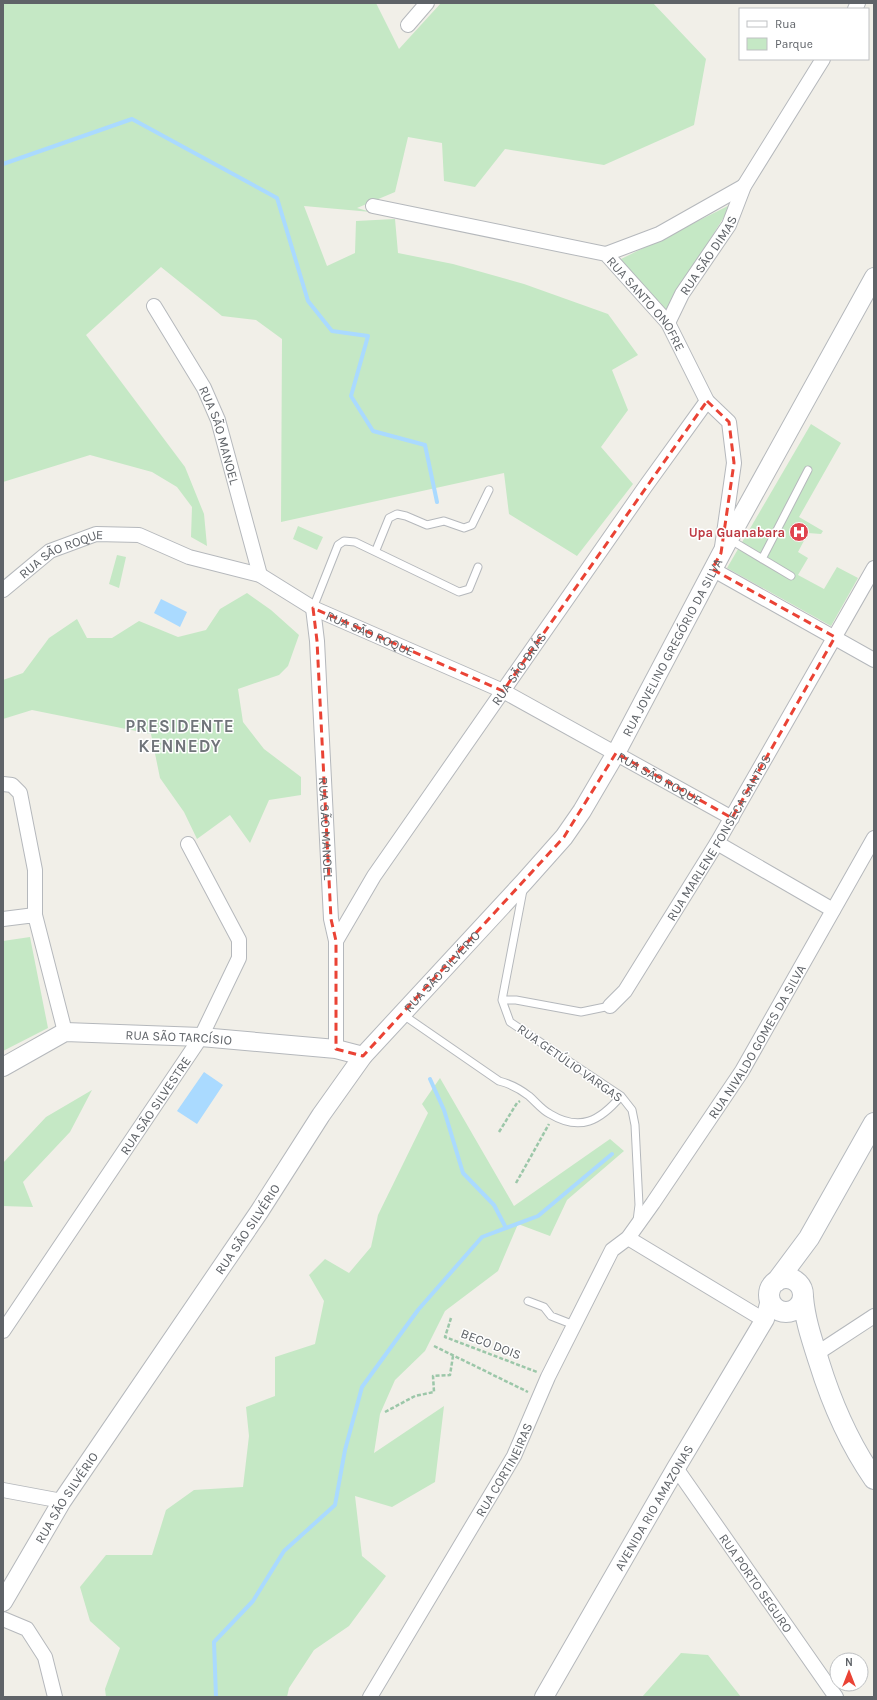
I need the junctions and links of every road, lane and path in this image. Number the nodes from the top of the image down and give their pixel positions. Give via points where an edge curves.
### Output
1 (427, 3) edge
2 (408, 26) dead end
3 (822, 60) edge
4 (744, 186) junction
5 (373, 206) dead end
6 (606, 254) junction
7 (874, 277) edge
8 (154, 306) dead end
9 (668, 323) junction
10 (707, 401) junction
11 (808, 470) dead end
12 (490, 490) dead end
13 (725, 546) junction
14 (376, 550) junction
15 (762, 559) junction
16 (478, 568) dead end
17 (874, 568) edge
18 (712, 569) junction
19 (260, 575) junction
20 (791, 576) dead end
21 (3, 590) edge
22 (313, 608) junction
23 (835, 637) junction
24 (874, 660) edge
25 (503, 691) junction
26 (616, 753) junction
27 (3, 784) edge
28 (732, 818) junction
29 (874, 838) edge
30 (717, 843) junction
31 (188, 844) dead end
32 (524, 882) junction
33 (833, 910) junction
34 (35, 915) junction
35 (3, 919) edge
36 (336, 941) junction
37 (502, 1000) junction
38 (610, 1006) joint
39 (401, 1013) junction
40 (65, 1032) junction
41 (201, 1037) junction
42 (336, 1049) junction
43 (362, 1056) junction
44 (3, 1067) edge
45 (529, 1096) junction
46 (620, 1096) junction
47 (554, 1116) junction
48 (874, 1123) edge
49 (499, 1132) dead end
50 (516, 1183) dead end
51 (637, 1223) junction
52 (628, 1238) junction
53 (809, 1238) junction
54 (777, 1281) junction
55 (801, 1292) junction
56 (528, 1301) dead end
57 (774, 1312) junction
58 (874, 1316) edge
59 (451, 1318) dead end
60 (574, 1325) junction
61 (3, 1331) edge
62 (434, 1346) dead end
63 (814, 1349) junction
64 (453, 1356) junction
65 (548, 1377) junction
66 (540, 1398) junction
67 (385, 1412) dead end
68 (676, 1468) junction
69 (874, 1479) edge
70 (3, 1490) edge
71 (62, 1501) junction
72 (3, 1602) edge
73 (3, 1619) edge
74 (55, 1697) edge
75 (370, 1697) edge
76 (544, 1697) edge
77 (836, 1697) edge

1 - 2 street
3 - 4 street, RUA SÃO DIMAS
4 - 6 street, RUA SÃO DIMAS via 659,234
4 - 9 street, RUA SÃO DIMAS via 729,224 682,294
5 - 6 street, RUA SANTO ONOFRE
6 - 9 street, RUA SANTO ONOFRE
7 - 13 street, RUA JOVELINO GREGÓRIO DA SILVA
8 - 19 street, RUA SÃO MANOEL via 204,388 218,420
9 - 10 street, RUA SANTO ONOFRE
10 - 13 street, RUA SANTO ONOFRE via 729,422 734,463
10 - 25 street, RUA SÃO BRÁS
11 - 15 lane
12 - 14 lane via 472,525 464,528 444,521 426,525 396,514 390,518
13 - 15 lane
13 - 18 street, RUA JOVELINO GREGÓRIO DA SILVA
14 - 16 lane via 459,592 469,589
14 - 22 lane via 355,542 344,541 338,545
15 - 20 lane
17 - 23 street, RUA MARLENE FONSECA SANTOS
18 - 23 street
18 - 26 street, RUA JOVELINO GREGÓRIO DA SILVA
19 - 21 street, RUA SÃO ROQUE via 190,557 139,535 96,534 50,551
19 - 22 street, RUA SÃO ROQUE
22 - 25 street, RUA SÃO ROQUE
22 - 36 street, RUA SÃO MANOEL via 317,641 331,919
23 - 24 street
23 - 28 street, RUA MARLENE FONSECA SANTOS
25 - 26 street, RUA SÃO ROQUE
25 - 36 street, RUA SÃO BRÁS via 374,876
26 - 28 street, RUA SÃO ROQUE
26 - 32 street, RUA JOVELINO GREGÓRIO DA SILVA via 564,837
27 - 34 street via 12,785 20,793 35,870
28 - 30 street, RUA MARLENE FONSECA SANTOS
29 - 33 street, RUA NIVALDO GOMES DA SILVA
30 - 33 street
30 - 38 street, RUA MARLENE FONSECA SANTOS via 626,991
31 - 41 street, RUA SÃO SILVESTRE via 239,940 238,958
32 - 37 lane
32 - 39 street, RUA SÃO SILVÉRIO
33 - 51 street, RUA NIVALDO GOMES DA SILVA via 742,1070
34 - 35 street
34 - 40 street
36 - 42 street, RUA SÃO MANOEL
37 - 38 lane, RUA MARLENE FONSECA SANTOS via 516,1000 581,1012
37 - 46 lane, RUA GETÚLIO VARGAS via 510,1022
39 - 43 street, RUA SÃO SILVÉRIO
39 - 45 lane via 499,1081 514,1086
40 - 41 street, RUA SÃO TARCÍSIO
40 - 44 street
41 - 42 street, RUA SÃO TARCÍSIO
41 - 61 street, RUA SÃO SILVESTRE
42 - 43 street, RUA SÃO TARCÍSIO
43 - 71 street, RUA SÃO SILVÉRIO
45 - 47 lane
45 - 49 path via 517,1103
46 - 47 lane via 610,1110 582,1124
46 - 51 lane, RUA GETÚLIO VARGAS via 632,1110 635,1125 639,1205
47 - 50 path
48 - 53 main road
51 - 52 street, RUA NIVALDO GOMES DA SILVA
52 - 57 street
52 - 60 street, RUA CORTINEIRAS via 612,1250
53 - 54 main road
53 - 55 main road via 800,1264
54 - 55 main road via 792,1279
54 - 57 main road via 770,1289
55 - 57 main road via 797,1307
55 - 63 main road via 805,1320
56 - 60 lane via 544,1308 551,1316
57 - 63 main road via 796,1318
57 - 68 street, AVENIDA RIO AMAZONAS
58 - 63 street
59 - 65 path, BECO DOIS via 445,1337
60 - 65 street, RUA CORTINEIRAS
62 - 64 path
63 - 69 main road via 841,1423 859,1458
64 - 66 path
64 - 67 path via 450,1375 433,1376 434,1392 414,1396
65 - 66 street, RUA CORTINEIRAS
66 - 75 street, RUA CORTINEIRAS via 514,1456
68 - 76 street, AVENIDA RIO AMAZONAS
68 - 77 street, RUA PORTO SEGURO
70 - 71 street
71 - 72 street, RUA SÃO SILVÉRIO
73 - 74 street via 26,1629 45,1657

